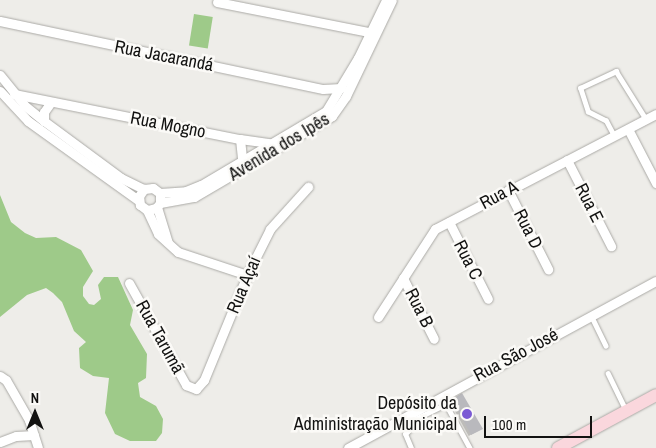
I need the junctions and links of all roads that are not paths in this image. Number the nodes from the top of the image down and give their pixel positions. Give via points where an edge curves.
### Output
1 (386, 0) edge
2 (392, 0) edge
3 (216, 2) dead end
4 (2, 24) edge
5 (369, 32) junction
6 (0, 74) edge
7 (341, 88) junction
8 (323, 89) junction
9 (0, 91) edge
10 (14, 94) junction
11 (51, 102) junction
12 (332, 106) junction
13 (656, 114) edge
14 (647, 120) junction
15 (44, 121) junction
16 (628, 129) junction
17 (614, 136) junction
18 (240, 140) junction
19 (280, 145) junction
20 (567, 160) junction
21 (243, 166) junction
22 (656, 183) edge
23 (308, 187) dead end
24 (144, 189) junction
25 (508, 190) junction
26 (138, 200) junction
27 (159, 201) junction
28 (147, 210) junction
29 (449, 222) junction
30 (168, 244) junction
31 (611, 246) dead end
32 (548, 269) dead end
33 (247, 275) junction
34 (403, 278) junction
35 (656, 281) edge
36 (129, 283) dead end
37 (488, 299) dead end
38 (591, 315) junction
39 (378, 317) dead end
40 (434, 339) dead end
41 (606, 346) dead end
42 (608, 373) dead end
43 (0, 376) edge
44 (192, 389) joint
45 (656, 395) edge
46 (627, 411) junction
47 (34, 435) junction
48 (0, 442) edge
49 (349, 446) edge
50 (562, 447) edge
51 (38, 448) edge
52 (411, 448) edge
53 (470, 448) edge

1 - 5 street, Avenida dos Ipês
2 - 19 street, Avenida dos Ipês via 338,108 318,126
3 - 5 street
4 - 8 street, Rua Jacarandá
5 - 7 street, Avenida dos Ipês
6 - 10 street, Avenida dos Ipês
7 - 8 street, Rua Jacarandá
7 - 12 street, Avenida dos Ipês
8 - 12 street
9 - 26 street via 28,121
10 - 11 street, Rua Mogno
10 - 15 street, Avenida dos Ipês
11 - 15 street via 44,112
11 - 18 street, Rua Mogno
12 - 19 street, Avenida dos Ipês
13 - 14 street, Rua A
14 - 16 street, Rua A
14 - 17 lane via 616,72 580,88 588,112 606,122
15 - 24 street, Avenida dos Ipês via 121,178
16 - 17 street, Rua A
16 - 22 street
17 - 20 street, Rua A
18 - 19 street, Rua Mogno
18 - 21 street
19 - 21 street, Avenida dos Ipês
20 - 25 street, Rua A
20 - 31 street, Rua E
21 - 27 street, Avenida dos Ipês
23 - 33 street, Rua Açaí via 270,229
24 - 26 street
24 - 27 street, Avenida dos Ipês via 153,188
25 - 29 street, Rua A
25 - 32 street, Rua D
26 - 28 street
27 - 28 street, Avenida dos Ipês
27 - 30 street
28 - 30 street via 158,234
29 - 34 street, Rua A via 427,238
29 - 37 street, Rua C
30 - 33 street via 187,255
33 - 44 street, Rua Açaí via 204,380
34 - 39 street, Rua A
34 - 40 street, Rua B
35 - 38 street, Rua São José
36 - 44 street, Rua Tarumã via 186,385
38 - 41 lane
38 - 49 street, Rua São José
42 - 46 lane
43 - 47 street via 6,380
45 - 46 street
46 - 50 street
47 - 48 street via 16,436
47 - 51 street
52 - 53 lane via 405,434 411,428 411,421 446,404

